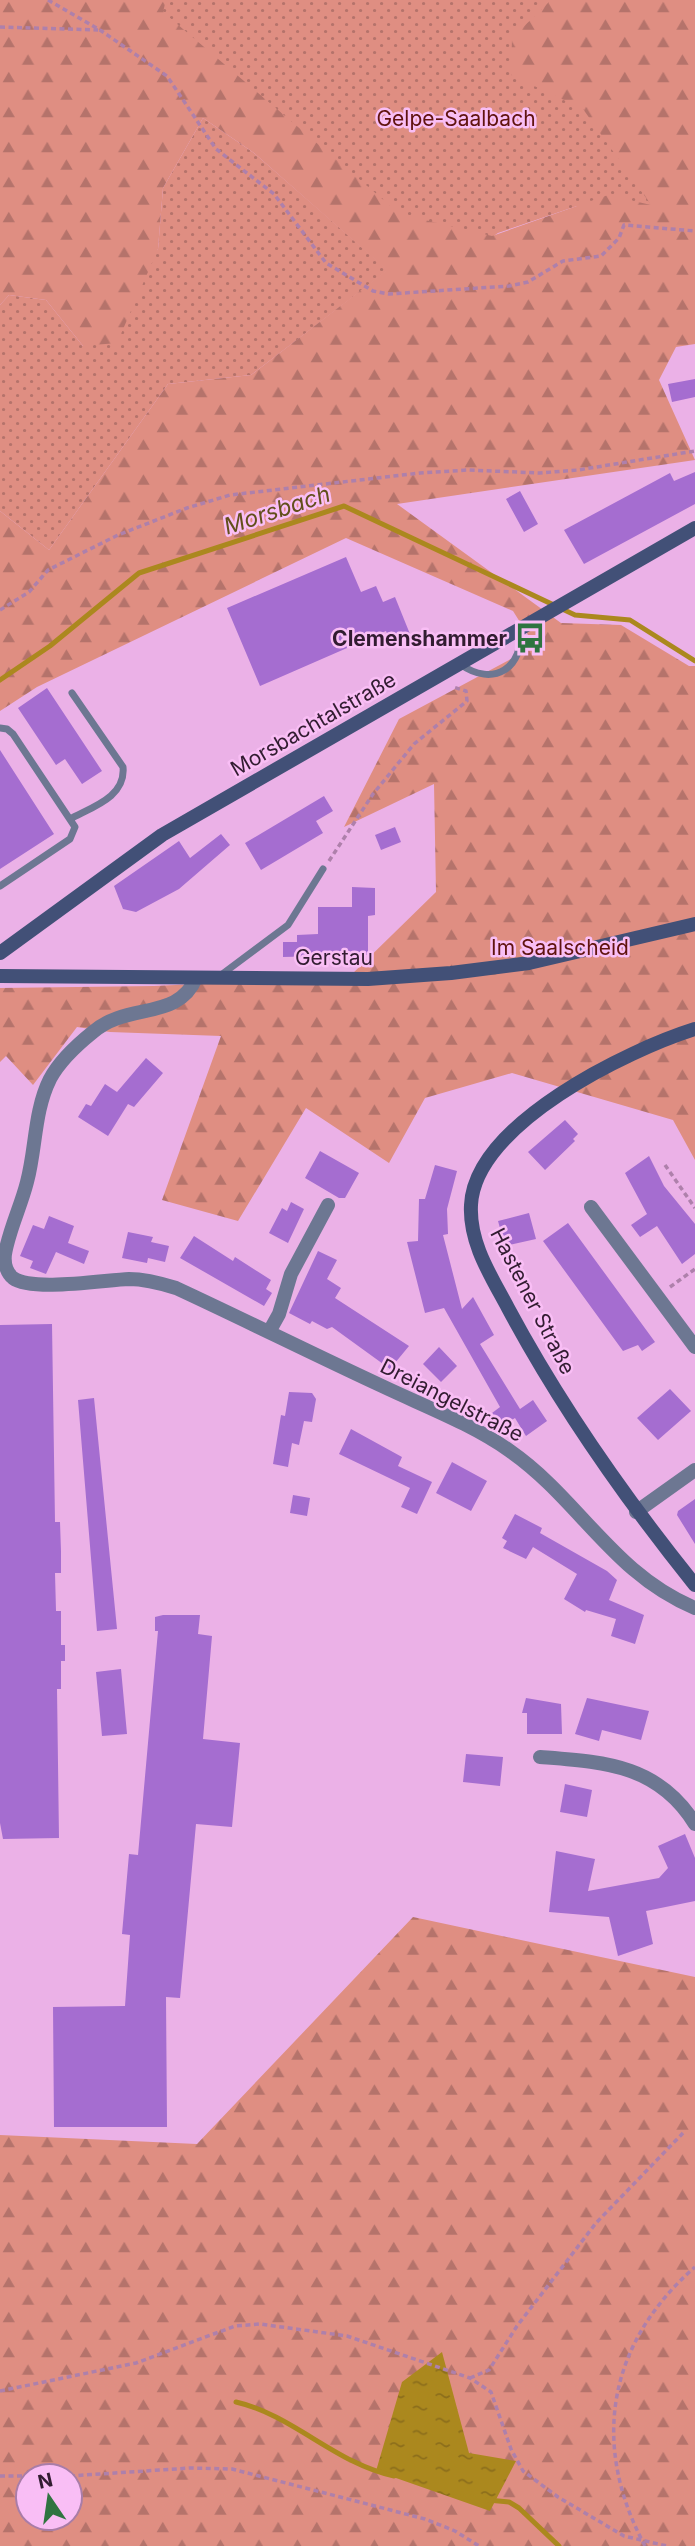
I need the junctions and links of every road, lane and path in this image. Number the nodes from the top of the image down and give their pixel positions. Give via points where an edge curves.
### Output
1 (48, 0) edge
2 (0, 27) edge
3 (100, 30) junction
4 (695, 231) edge
5 (695, 451) edge
6 (695, 528) edge
7 (0, 610) edge
8 (520, 628) junction
9 (459, 663) junction
10 (419, 687) junction
11 (72, 693) dead end
12 (0, 729) edge
13 (70, 819) junction
14 (323, 869) joint
15 (0, 886) edge
16 (695, 923) edge
17 (0, 953) edge
18 (0, 976) edge
19 (196, 978) junction
20 (217, 978) junction
21 (695, 1029) edge
22 (665, 1165) dead end
23 (328, 1205) dead end
24 (591, 1207) dead end
25 (695, 1208) edge
26 (695, 1269) edge
27 (657, 1296) junction
28 (269, 1332) junction
29 (695, 1347) edge
30 (695, 1470) edge
31 (636, 1511) junction
32 (695, 1585) edge
33 (695, 1608) edge
34 (540, 1757) dead end
35 (694, 1818) edge
36 (683, 2133) dead end
37 (695, 2267) edge
38 (470, 2378) junction
39 (0, 2390) edge
40 (84, 2475) edge
41 (644, 2544) edge
42 (479, 2546) edge
43 (667, 2546) edge

1 - 3 path
2 - 3 path
3 - 4 path via 167,76 216,149 274,194 326,263 373,291 389,294 509,286 528,282 564,261 601,257 620,238 624,225
5 - 7 path via 578,470 456,470 230,495 118,535 48,570 29,592
6 - 8 main road, Morsbachtalstraße
8 - 9 main road, Morsbachtalstraße
8 - 9 lane via 522,643 509,667 484,675
9 - 10 main road, Morsbachtalstraße
10 - 14 path via 457,687 466,691 467,701 414,744 373,794
10 - 17 main road, Morsbachtalstraße via 162,835
11 - 13 lane via 123,767 124,777 111,796
12 - 13 lane via 13,734
13 - 15 lane via 75,827 70,839
14 - 20 lane, Gerstau via 288,925
16 - 20 main road, Gerstau via 530,963 451,974 368,979
18 - 19 main road, Gerstau
19 - 20 main road, Gerstau
19 - 28 street, Dreiangelstraße via 183,1000 173,1005 107,1021 51,1078 5,1267 13,1278 27,1283 154,1281
21 - 31 main road, Hastener Straße via 602,1068 539,1109 479,1175 471,1203 472,1228 482,1258 519,1328 573,1419
22 - 25 path
23 - 28 street via 291,1274
24 - 27 street
26 - 27 path
27 - 29 street
28 - 33 street, Dreiangelstraße via 510,1450 626,1565 651,1586
30 - 31 street
31 - 32 main road, Hastener Straße
34 - 35 street via 626,1768 654,1781
36 - 38 path via 596,2223 489,2370
37 - 41 path via 674,2285 651,2316 617,2384 614,2456 625,2500
38 - 39 path via 347,2336 260,2324 209,2333 136,2363
38 - 41 path via 491,2392 523,2471 592,2517
40 - 42 path via 232,2469 425,2519
41 - 43 path

